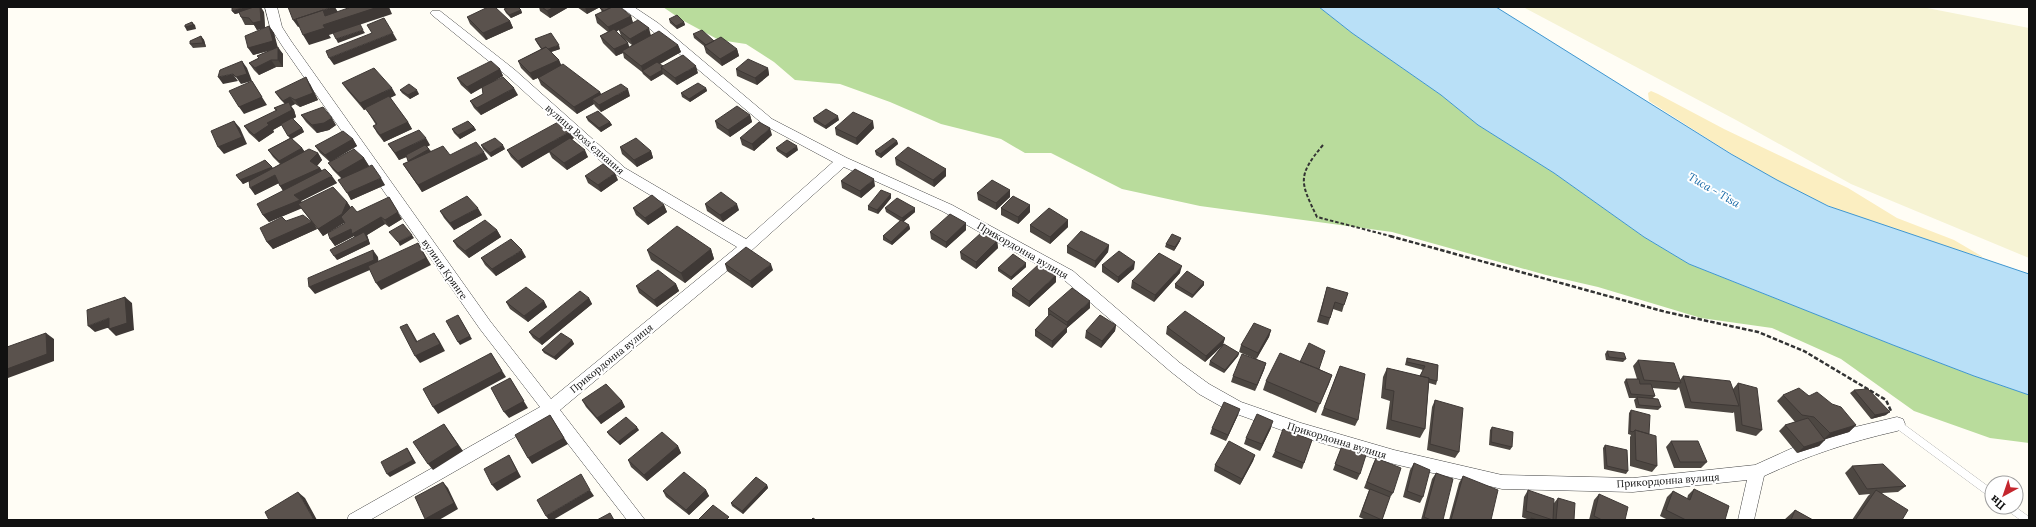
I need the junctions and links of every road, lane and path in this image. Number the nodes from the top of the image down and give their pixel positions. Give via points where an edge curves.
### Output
1 (271, 7) edge
2 (627, 7) edge
3 (436, 12) dead end
4 (1323, 145) dead end
5 (842, 161) junction
6 (747, 246) junction
7 (551, 408) junction
8 (1896, 424) junction
9 (1757, 472) junction
10 (1984, 488) edge
11 (354, 520) edge
12 (637, 520) edge
13 (1746, 520) edge

1 - 7 street, вулиця Крянге via 276,27 287,44 485,325
2 - 5 street, Прикордонна вулиця via 654,26 768,122
3 - 6 street, вулиця Воззʼєднання via 511,73 620,171
4 - 8 path via 1307,163 1302,185 1317,217 1666,312 1758,332 1804,351 1886,400
5 - 6 street, Прикордонна вулиця
5 - 9 street, Прикордонна вулиця via 947,208 1056,268 1080,285 1204,389 1236,406 1301,430 1394,457 1502,482 1633,485
6 - 7 street, Прикордонна вулиця
7 - 11 street, Прикордонна вулиця
7 - 12 street, вулиця Крянге
8 - 9 street, Прикордонна вулиця via 1851,435 1797,453
8 - 10 lane
9 - 13 street

